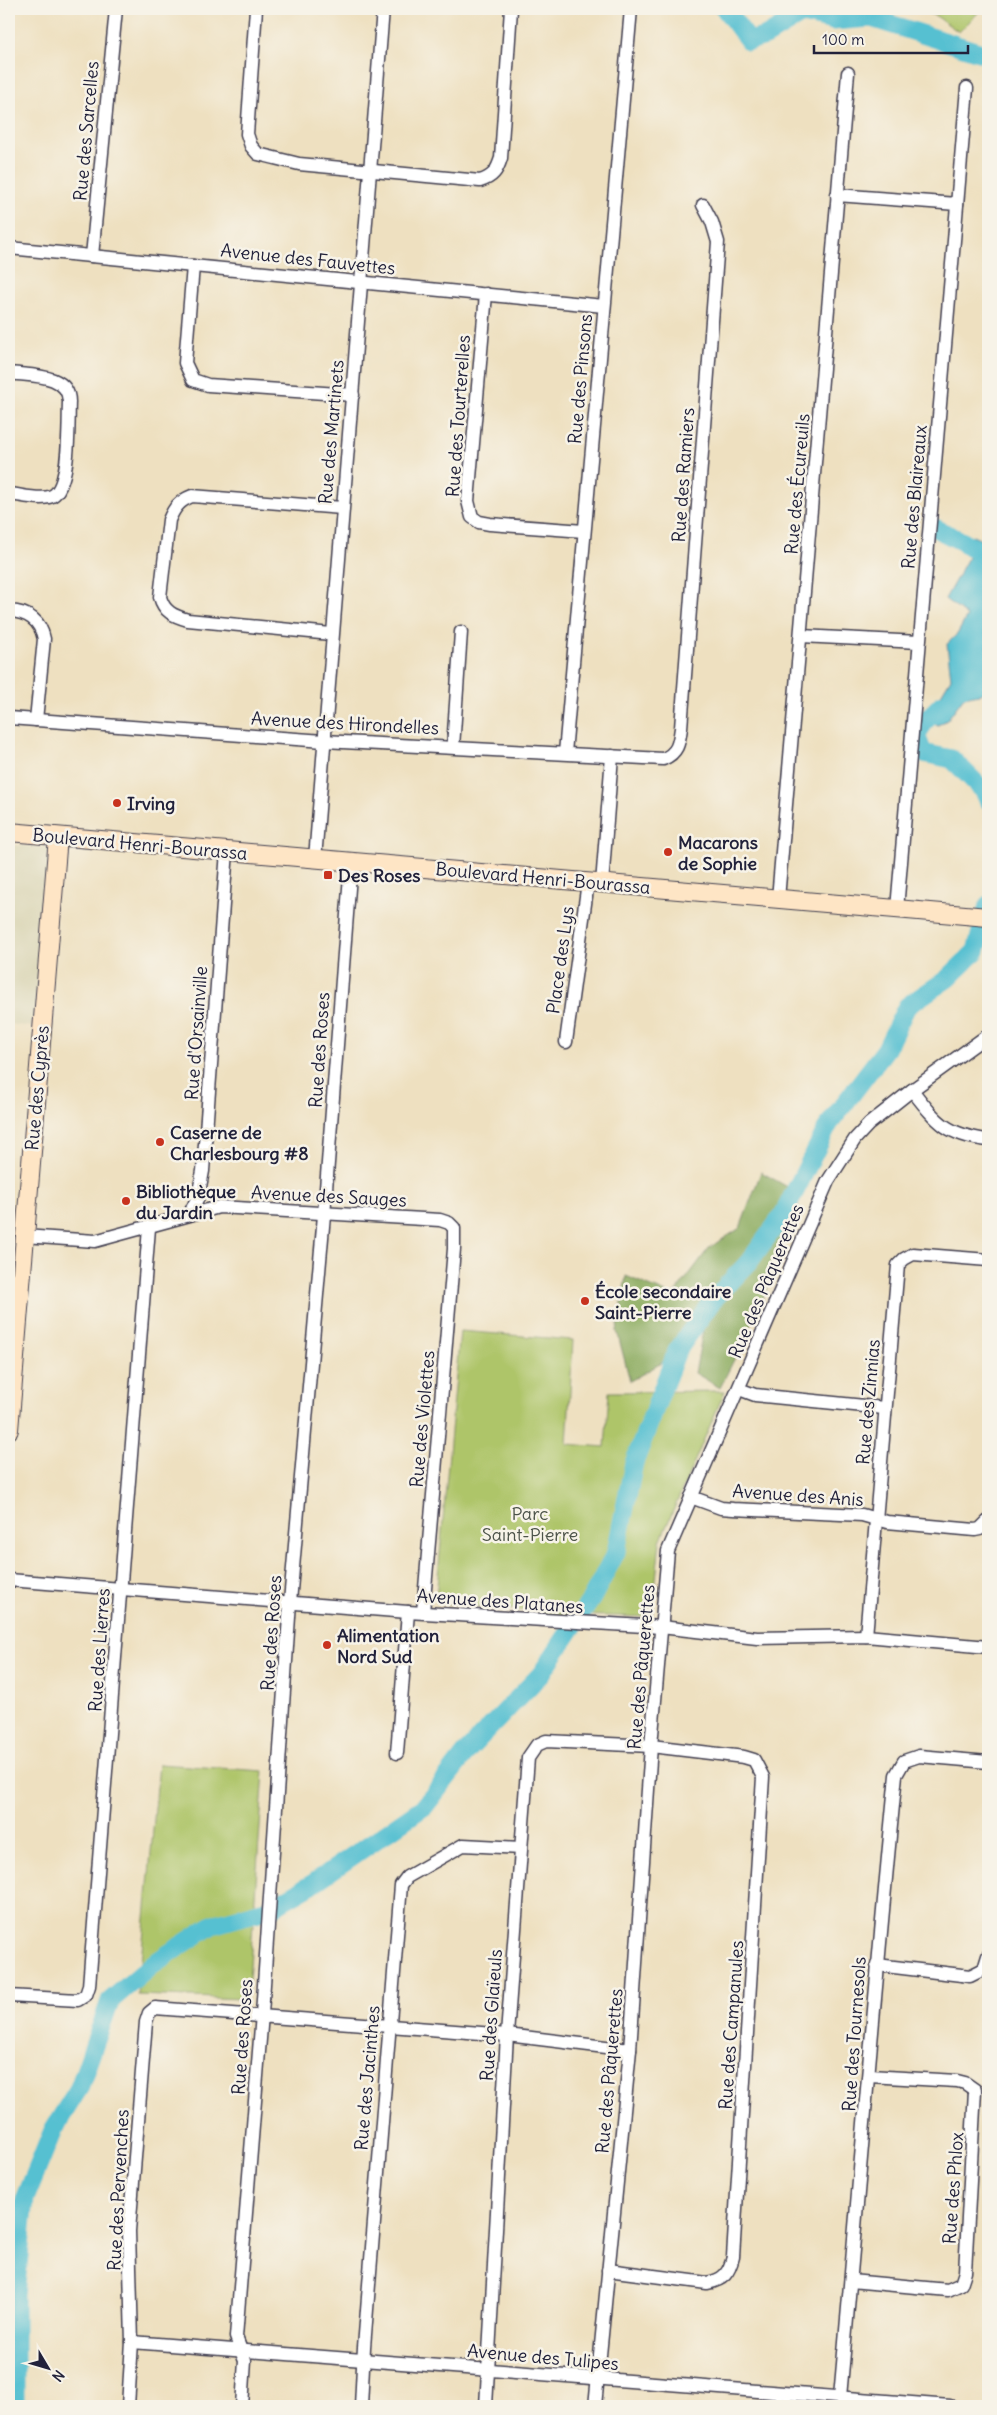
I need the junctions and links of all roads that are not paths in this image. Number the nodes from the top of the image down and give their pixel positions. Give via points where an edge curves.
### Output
1 (116, 9) edge
2 (256, 9) edge
3 (382, 9) edge
4 (510, 9) edge
5 (631, 9) edge
6 (848, 73) dead end
7 (967, 88) dead end
8 (369, 169) junction
9 (836, 195) junction
10 (957, 204) junction
11 (703, 205) dead end
12 (9, 248) edge
13 (92, 256) junction
14 (193, 266) junction
15 (361, 282) junction
16 (486, 294) junction
17 (604, 306) junction
18 (9, 373) edge
19 (353, 395) junction
20 (9, 494) edge
21 (342, 508) junction
22 (584, 531) junction
23 (9, 611) edge
24 (461, 632) dead end
25 (332, 634) junction
26 (801, 636) junction
27 (918, 642) junction
28 (9, 718) edge
29 (36, 720) junction
30 (324, 741) junction
31 (453, 747) junction
32 (677, 750) joint
33 (565, 753) junction
34 (612, 756) junction
35 (9, 832) edge
36 (58, 837) junction
37 (227, 851) junction
38 (315, 859) junction
39 (351, 862) junction
40 (595, 883) junction
41 (778, 899) junction
42 (897, 909) junction
43 (983, 916) edge
44 (988, 1035) edge
45 (566, 1042) dead end
46 (912, 1090) junction
47 (988, 1140) edge
48 (324, 1214) junction
49 (189, 1216) junction
50 (149, 1228) junction
51 (454, 1228) joint
52 (24, 1236) junction
53 (988, 1260) edge
54 (739, 1389) junction
55 (884, 1408) junction
56 (9, 1430) edge
57 (691, 1497) junction
58 (876, 1518) junction
59 (988, 1521) edge
60 (9, 1580) edge
61 (121, 1588) junction
62 (290, 1602) junction
63 (408, 1612) junction
64 (422, 1612) junction
65 (661, 1627) junction
66 (866, 1636) junction
67 (988, 1647) edge
68 (651, 1746) junction
69 (396, 1753) dead end
70 (988, 1762) edge
71 (521, 1848) junction
72 (988, 1956) edge
73 (877, 1965) junction
74 (9, 1996) edge
75 (262, 2014) junction
76 (389, 2025) junction
77 (507, 2035) junction
78 (630, 2050) junction
79 (869, 2076) junction
80 (608, 2270) junction
81 (851, 2281) junction
82 (132, 2342) junction
83 (242, 2350) junction
84 (363, 2359) junction
85 (489, 2370) junction
86 (598, 2379) junction
87 (840, 2397) junction
88 (128, 2406) edge
89 (242, 2406) edge
90 (361, 2406) edge
91 (486, 2406) edge
92 (595, 2406) edge
93 (950, 2406) edge

1 - 13 street, Rue des Sarcelles
2 - 8 street via 247,134 251,146 258,154 299,164
3 - 8 street, Rue des Martinets
4 - 8 street via 498,169 490,178 480,181
5 - 17 street, Rue des Pinsons
6 - 9 street, Rue des Écureuils
7 - 10 street, Rue des Blaireaux
8 - 15 street, Rue des Martinets
9 - 10 street
9 - 26 street, Rue des Écureuils
10 - 27 street, Rue des Blaireaux
11 - 32 street, Rue des Ramiers via 718,242
12 - 13 street, Avenue des Fauvettes
13 - 14 street, Avenue des Fauvettes
14 - 15 street, Avenue des Fauvettes
14 - 19 street via 185,363 194,380 208,385
15 - 16 street, Avenue des Fauvettes
15 - 19 street, Rue des Martinets
16 - 17 street, Avenue des Fauvettes
16 - 22 street, Rue des Tourterelles via 469,510 472,517 490,524
17 - 22 street, Rue des Pinsons
18 - 20 street via 57,381 69,392 62,484 50,497
19 - 21 street, Rue des Martinets
21 - 25 street, Rue des Martinets
21 - 25 street via 192,496 184,499 169,520 160,597 168,612 188,620
22 - 33 street, Rue des Pinsons
23 - 29 street via 29,615 42,629 44,639
24 - 31 street
25 - 30 street, Rue des Martinets
26 - 27 street
26 - 41 street, Rue des Écureuils
27 - 42 street, Rue des Blaireaux
28 - 29 street, Avenue des Hirondelles
29 - 30 street, Avenue des Hirondelles
30 - 31 street, Avenue des Hirondelles
30 - 38 street, Rue des Martinets
31 - 33 street, Avenue des Hirondelles
32 - 34 street, Avenue des Hirondelles via 663,759
33 - 34 street, Avenue des Hirondelles
34 - 40 street, Place des Lys
35 - 36 main road, Boulevard Henri-Bourassa
36 - 37 main road, Boulevard Henri-Bourassa
36 - 52 main road, Rue des Cyprès
37 - 38 main road, Boulevard Henri-Bourassa
37 - 49 street, Rue d'Orsainville via 203,1171 198,1197
38 - 39 main road, Boulevard Henri-Bourassa
39 - 40 main road, Boulevard Henri-Bourassa
39 - 48 street, Rue des Roses
40 - 41 main road, Boulevard Henri-Bourassa
40 - 45 street, Place des Lys
41 - 42 main road, Boulevard Henri-Bourassa
42 - 43 main road, Boulevard Henri-Bourassa
44 - 46 street, Rue des Pâquerettes
46 - 47 street via 947,1129
46 - 54 street, Rue des Pâquerettes via 854,1139 828,1181
48 - 49 street, Avenue des Sauges via 219,1207
48 - 51 street, Avenue des Sauges via 440,1220
48 - 62 street, Rue des Roses
49 - 50 street, Avenue des Sauges
50 - 52 street, Avenue des Sauges via 95,1242
50 - 61 street, Rue des Lierres
51 - 64 street, Rue des Violettes
52 - 56 main road, Rue des Cyprès
53 - 55 street, Rue des Zinnias via 913,1254 898,1266
54 - 55 street via 755,1395
54 - 57 street, Rue des Pâquerettes
55 - 58 street, Rue des Zinnias
57 - 58 street, Avenue des Anis via 720,1508
57 - 65 street, Rue des Pâquerettes via 670,1545
58 - 59 street, Avenue des Anis via 887,1522 975,1530
58 - 66 street, Rue des Zinnias
60 - 61 street, Avenue des Platanes
61 - 62 street, Avenue des Platanes
61 - 74 street, Rue des Lierres via 89,1986 86,1995 78,2000
62 - 63 street, Avenue des Platanes
62 - 75 street, Rue des Roses
63 - 64 street, Avenue des Platanes
63 - 69 street
64 - 65 street, Avenue des Platanes via 554,1623
65 - 66 street, Avenue des Platanes via 756,1638
65 - 68 street, Rue des Pâquerettes
66 - 67 street, Avenue des Platanes
68 - 71 street, Rue des Glaïeuls via 556,1741 538,1745 528,1758
68 - 78 street, Rue des Pâquerettes
68 - 80 street, Rue des Campanules via 744,1757 754,1760 763,1777 733,2257 726,2276 707,2283
70 - 73 street, Rue des Tournesols via 919,1756 909,1758 900,1766 896,1775
71 - 76 street, Rue des Jacinthes via 463,1845 407,1877 401,1885
71 - 77 street, Rue des Glaïeuls
72 - 73 street via 984,1969 970,1976
73 - 79 street, Rue des Tournesols
75 - 76 street
75 - 82 street, Rue des Pervenches via 155,2008 149,2013 129,2231
75 - 83 street, Rue des Roses via 236,2337
76 - 77 street
76 - 84 street, Rue des Jacinthes
77 - 78 street
77 - 85 street, Rue des Glaïeuls
78 - 80 street, Rue des Pâquerettes
79 - 81 street, Rue des Tournesols
79 - 81 street, Rue des Phlox via 957,2081 975,2090 965,2272 961,2284 948,2290
80 - 86 street, Rue des Pâquerettes
81 - 87 street, Rue des Tournesols
82 - 83 street, Avenue des Tulipes
82 - 88 street, Rue des Pervenches
83 - 84 street, Avenue des Tulipes
83 - 89 street, Rue des Roses via 245,2360
84 - 85 street, Avenue des Tulipes
84 - 90 street, Rue des Jacinthes
85 - 86 street, Avenue des Tulipes
85 - 91 street, Rue des Glaïeuls
86 - 87 street, Avenue des Tulipes
86 - 92 street, Rue des Pâquerettes
87 - 93 street, Avenue des Tulipes

